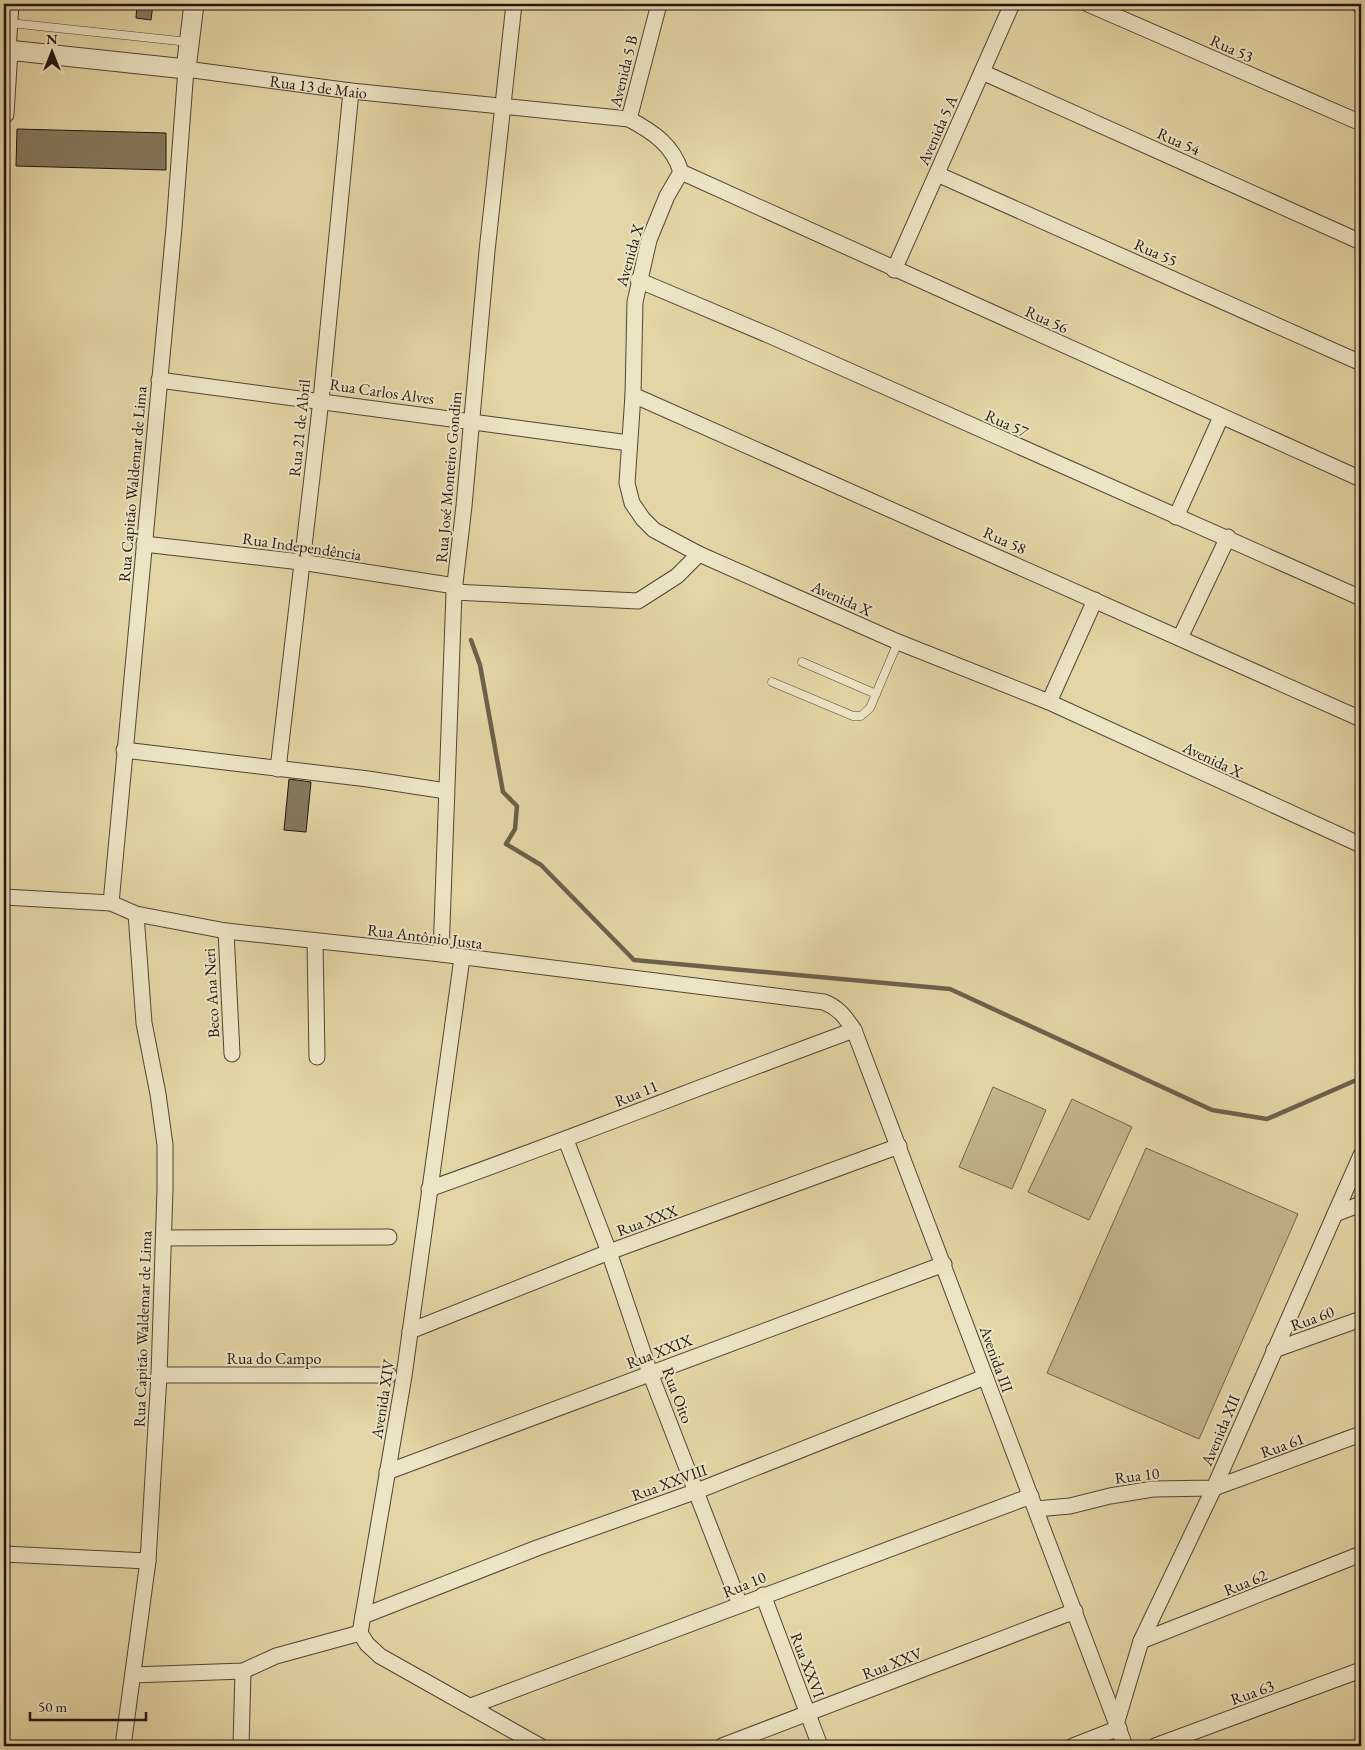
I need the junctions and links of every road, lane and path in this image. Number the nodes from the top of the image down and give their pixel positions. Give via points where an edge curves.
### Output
1 (11, 4) edge
2 (194, 4) edge
3 (514, 4) edge
4 (659, 4) edge
5 (1012, 4) edge
6 (1088, 4) edge
7 (1358, 4) edge
8 (1361, 5) edge
9 (10, 23) junction
10 (189, 42) junction
11 (8, 50) junction
12 (186, 69) junction
13 (982, 72) junction
14 (351, 91) junction
15 (504, 106) junction
16 (4, 114) edge
17 (629, 119) junction
18 (1361, 123) edge
19 (682, 172) junction
20 (936, 174) junction
21 (1361, 242) edge
22 (894, 270) junction
23 (638, 280) junction
24 (1361, 363) edge
25 (159, 380) junction
26 (633, 395) junction
27 (320, 400) junction
28 (1221, 416) junction
29 (471, 421) junction
30 (629, 444) junction
31 (1361, 479) edge
32 (1176, 517) junction
33 (1228, 537) junction
34 (144, 544) junction
35 (699, 554) junction
36 (302, 562) junction
37 (455, 589) junction
38 (1361, 598) edge
39 (1096, 600) junction
40 (1180, 638) junction
41 (898, 642) junction
42 (802, 662) dead end
43 (772, 682) dead end
44 (876, 694) junction
45 (1049, 702) junction
46 (1361, 719) edge
47 (124, 750) junction
48 (278, 769) junction
49 (446, 790) junction
50 (1361, 845) edge
51 (4, 897) edge
52 (111, 903) junction
53 (136, 914) junction
54 (226, 931) junction
55 (315, 941) junction
56 (441, 954) junction
57 (462, 958) junction
58 (842, 1012) joint
59 (854, 1030) junction
60 (232, 1054) dead end
61 (317, 1057) dead end
62 (566, 1140) junction
63 (899, 1146) junction
64 (1361, 1155) edge
65 (430, 1189) junction
66 (1361, 1204) edge
67 (1335, 1214) junction
68 (388, 1237) dead end
69 (164, 1238) junction
70 (609, 1252) junction
71 (944, 1264) junction
72 (1361, 1319) edge
73 (410, 1331) junction
74 (1274, 1350) junction
75 (650, 1372) junction
76 (159, 1375) junction
77 (389, 1375) dead end
78 (985, 1377) junction
79 (1361, 1434) edge
80 (387, 1472) junction
81 (1214, 1488) junction
82 (697, 1491) junction
83 (1034, 1503) junction
84 (4, 1554) edge
85 (1361, 1554) edge
86 (148, 1561) junction
87 (763, 1595) junction
88 (740, 1605) junction
89 (1075, 1611) junction
90 (363, 1616) junction
91 (360, 1633) junction
92 (1141, 1641) junction
93 (1361, 1670) edge
94 (244, 1671) junction
95 (134, 1675) junction
96 (471, 1706) junction
97 (808, 1714) junction
98 (1118, 1725) junction
99 (123, 1746) edge
100 (242, 1746) edge
101 (540, 1746) edge
102 (722, 1746) edge
103 (820, 1746) edge
104 (1073, 1746) edge
105 (1126, 1746) edge
106 (1155, 1746) edge

1 - 9 street
2 - 10 street
3 - 15 street, Rua José Monteiro Gondim
4 - 17 street, Avenida 5 B
5 - 13 street, Avenida 5 A
6 - 18 street, Rua 53
7 - 8 street
9 - 10 lane
9 - 11 street
10 - 12 street
11 - 12 street, Rua 13 de Maio
11 - 16 street
12 - 14 street, Rua 13 de Maio
12 - 25 street, Rua Capitão Waldemar de Lima
13 - 20 street, Avenida 5 A
13 - 21 street, Rua 54
14 - 15 street, Rua 13 de Maio
14 - 27 street, Rua 21 de Abril
15 - 17 street, Rua 13 de Maio
15 - 29 street, Rua José Monteiro Gondim
17 - 19 street, Avenida 5 B via 652,131 667,144
19 - 22 street, Rua 56
19 - 23 street, Avenida X via 667,196 649,240
20 - 22 street, Avenida 5 A
20 - 24 street, Rua 55
22 - 28 street, Rua 56
23 - 26 street, Avenida X via 632,330
23 - 32 street, Rua 57
25 - 27 street, Rua Carlos Alves
25 - 34 street, Rua Capitão Waldemar de Lima
26 - 30 street, Avenida X
26 - 39 street, Rua 58
27 - 29 street, Rua Carlos Alves
27 - 36 street, Rua 21 de Abril
28 - 31 street, Rua 56
28 - 32 street
29 - 30 street, Rua Carlos Alves
29 - 37 street, Rua José Monteiro Gondim
30 - 35 street, Avenida X via 627,484 632,503 654,530
32 - 33 street, Rua 57
33 - 38 street, Rua 57
33 - 40 street
34 - 36 street, Rua Independência
34 - 47 street, Rua Capitão Waldemar de Lima
35 - 37 street, Rua Independência via 677,576 638,601
35 - 41 street, Avenida X
36 - 37 street, Rua Independência
36 - 48 street, Rua 21 de Abril
37 - 49 street, Rua José Monteiro Gondim
39 - 40 street, Rua 58
39 - 45 street
40 - 46 street, Rua 58
41 - 44 lane
41 - 45 street, Avenida X
42 - 44 lane
43 - 44 lane via 853,716 866,713
45 - 50 street, Avenida X
47 - 48 street
47 - 52 street, Rua Capitão Waldemar de Lima
48 - 49 street
49 - 56 street, Rua José Monteiro Gondim
51 - 52 street, Rua Antônio Justa
52 - 53 street, Rua Antônio Justa
53 - 54 street, Rua Antônio Justa
53 - 69 street, Rua Capitão Waldemar de Lima via 144,1023 165,1145
54 - 55 street, Rua Antônio Justa
54 - 60 street, Beco Ana Neri
55 - 56 street, Rua Antônio Justa
55 - 61 street
56 - 57 street, Rua Antônio Justa
57 - 58 street, Rua Antônio Justa via 824,1002
57 - 65 street, Avenida XIV
58 - 59 street, Avenida III
59 - 62 street, Rua 11
59 - 63 street, Avenida III
62 - 65 street, Rua 11
62 - 70 street, Rua Oito
63 - 70 street, Rua XXX
63 - 71 street, Avenida III
64 - 67 street, Avenida XII
65 - 73 street, Avenida XIV
66 - 67 street
67 - 74 street, Avenida XII
68 - 69 street
69 - 76 street, Rua Capitão Waldemar de Lima
70 - 73 street, Rua XXX
70 - 75 street, Rua Oito
71 - 75 street, Rua XXIX
71 - 78 street, Avenida III
72 - 74 street, Rua 60
73 - 80 street, Avenida XIV
74 - 81 street, Avenida XII
75 - 80 street, Rua XXIX
75 - 82 street, Rua Oito
76 - 77 street, Rua do Campo
76 - 86 street, Rua Capitão Waldemar de Lima
78 - 82 street, Rua XXVIII
78 - 83 street, Avenida III
79 - 81 street, Rua 61
80 - 90 street, Avenida XIV
81 - 83 street, Rua 10 via 1153,1489 1070,1506
81 - 92 street, Avenida XII
82 - 88 street, Rua Oito
82 - 90 street, Rua XXVIII via 537,1548
83 - 87 street, Rua 10
83 - 89 street, Avenida III
84 - 86 street
85 - 92 street, Rua 62
86 - 95 street, Rua Capitão Waldemar de Lima
87 - 88 street, Rua 10
87 - 97 street, Rua XXVI
88 - 96 street, Rua 10
89 - 97 street, Rua XXV
89 - 98 street, Avenida III
90 - 91 street, Avenida XIV
91 - 94 street via 276,1656
91 - 96 street via 380,1656
92 - 98 street, Avenida XII
93 - 106 street, Rua 63
94 - 95 street
94 - 100 street
95 - 99 street, Rua Capitão Waldemar de Lima
96 - 101 street
97 - 102 street, Rua XXV
97 - 103 street, Rua XXVI
98 - 104 street
98 - 105 street, Avenida III

